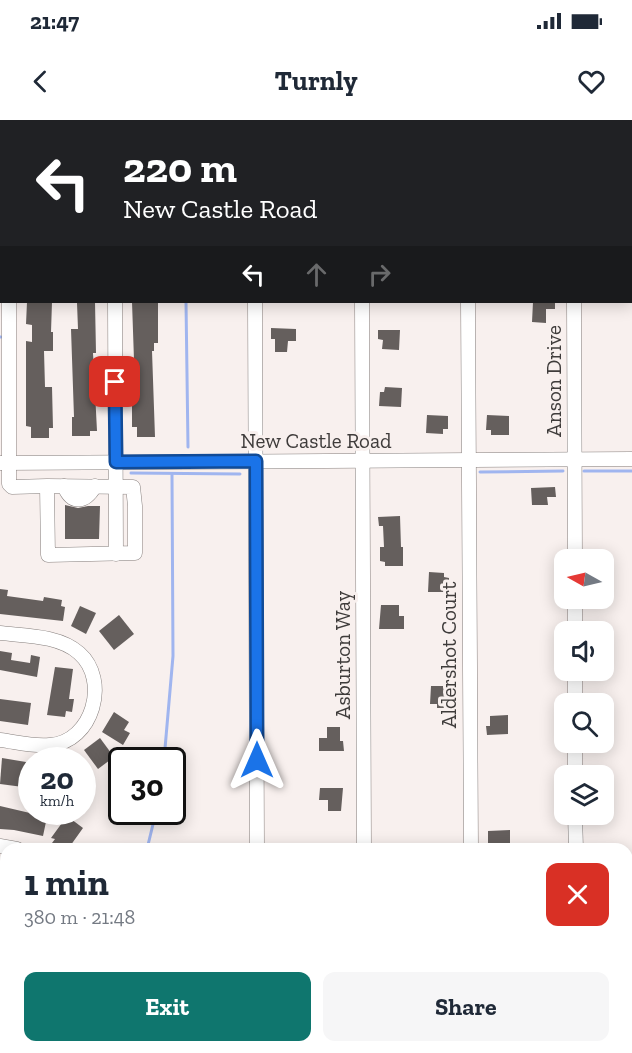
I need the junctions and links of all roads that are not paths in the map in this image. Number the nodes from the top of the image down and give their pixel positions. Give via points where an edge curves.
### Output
1 (9, 303) edge
2 (115, 303) edge
3 (255, 303) edge
4 (362, 303) edge
5 (468, 303) edge
6 (574, 303) edge
7 (632, 459) edge
8 (362, 460) junction
9 (468, 460) junction
10 (574, 460) junction
11 (256, 461) junction
12 (116, 462) junction
13 (4, 463) edge
14 (47, 486) junction
15 (116, 486) junction
16 (575, 549) edge
17 (116, 554) junction
18 (0, 633) edge
19 (0, 740) edge
20 (576, 825) edge
21 (257, 843) edge
22 (364, 843) edge
23 (471, 843) edge
24 (576, 843) edge

1 - 13 street
2 - 12 street
3 - 11 street
4 - 8 street, Asburton Way
5 - 9 street, Aldershot Court
6 - 10 street, Anson Drive
7 - 10 street, New Castle Road
8 - 9 street, New Castle Road
8 - 11 street, New Castle Road
8 - 22 street, Asburton Way
9 - 10 street, New Castle Road
9 - 23 street, Aldershot Court
10 - 16 street, Anson Drive
11 - 12 street, New Castle Road
11 - 21 street
12 - 13 street, New Castle Road
12 - 15 street
13 - 14 street via 12,487
14 - 15 street
14 - 17 street via 48,555
15 - 17 street
15 - 17 street via 133,487 135,506 135,553
18 - 19 street via 59,641 79,653 91,669 96,686 95,702 73,737 52,746
20 - 24 street

